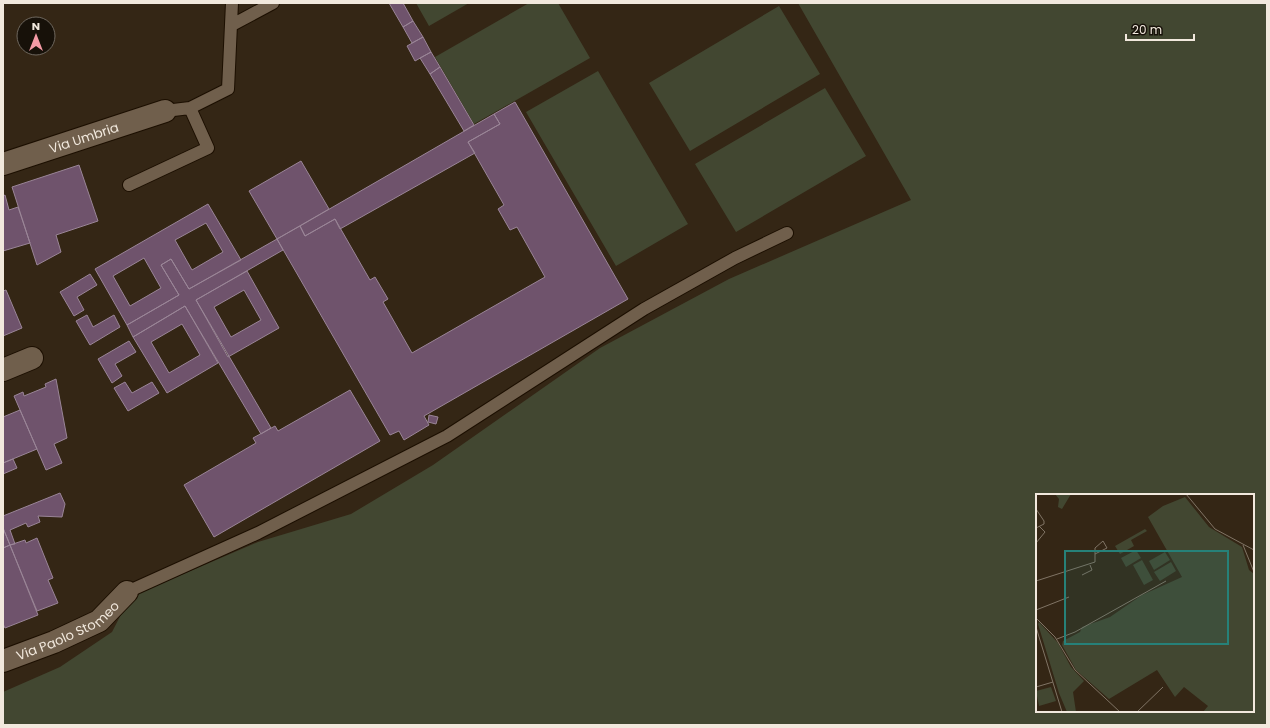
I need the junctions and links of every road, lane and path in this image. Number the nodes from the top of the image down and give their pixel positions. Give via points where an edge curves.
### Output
1 (232, 3) edge
2 (273, 3) edge
3 (232, 25) junction
4 (190, 108) junction
5 (165, 111) joint
6 (3, 164) edge
7 (129, 186) dead end
8 (786, 233) dead end
9 (32, 358) dead end
10 (3, 370) edge
11 (127, 592) joint
12 (3, 661) edge

1 - 3 lane
2 - 3 lane
3 - 4 lane via 228,89
4 - 5 lane
4 - 7 lane via 208,148
5 - 6 street, Via Umbria
8 - 11 lane via 735,258 644,309 446,436 258,533
9 - 10 street
11 - 12 street, Via Paolo Stomeo via 99,621 54,642

